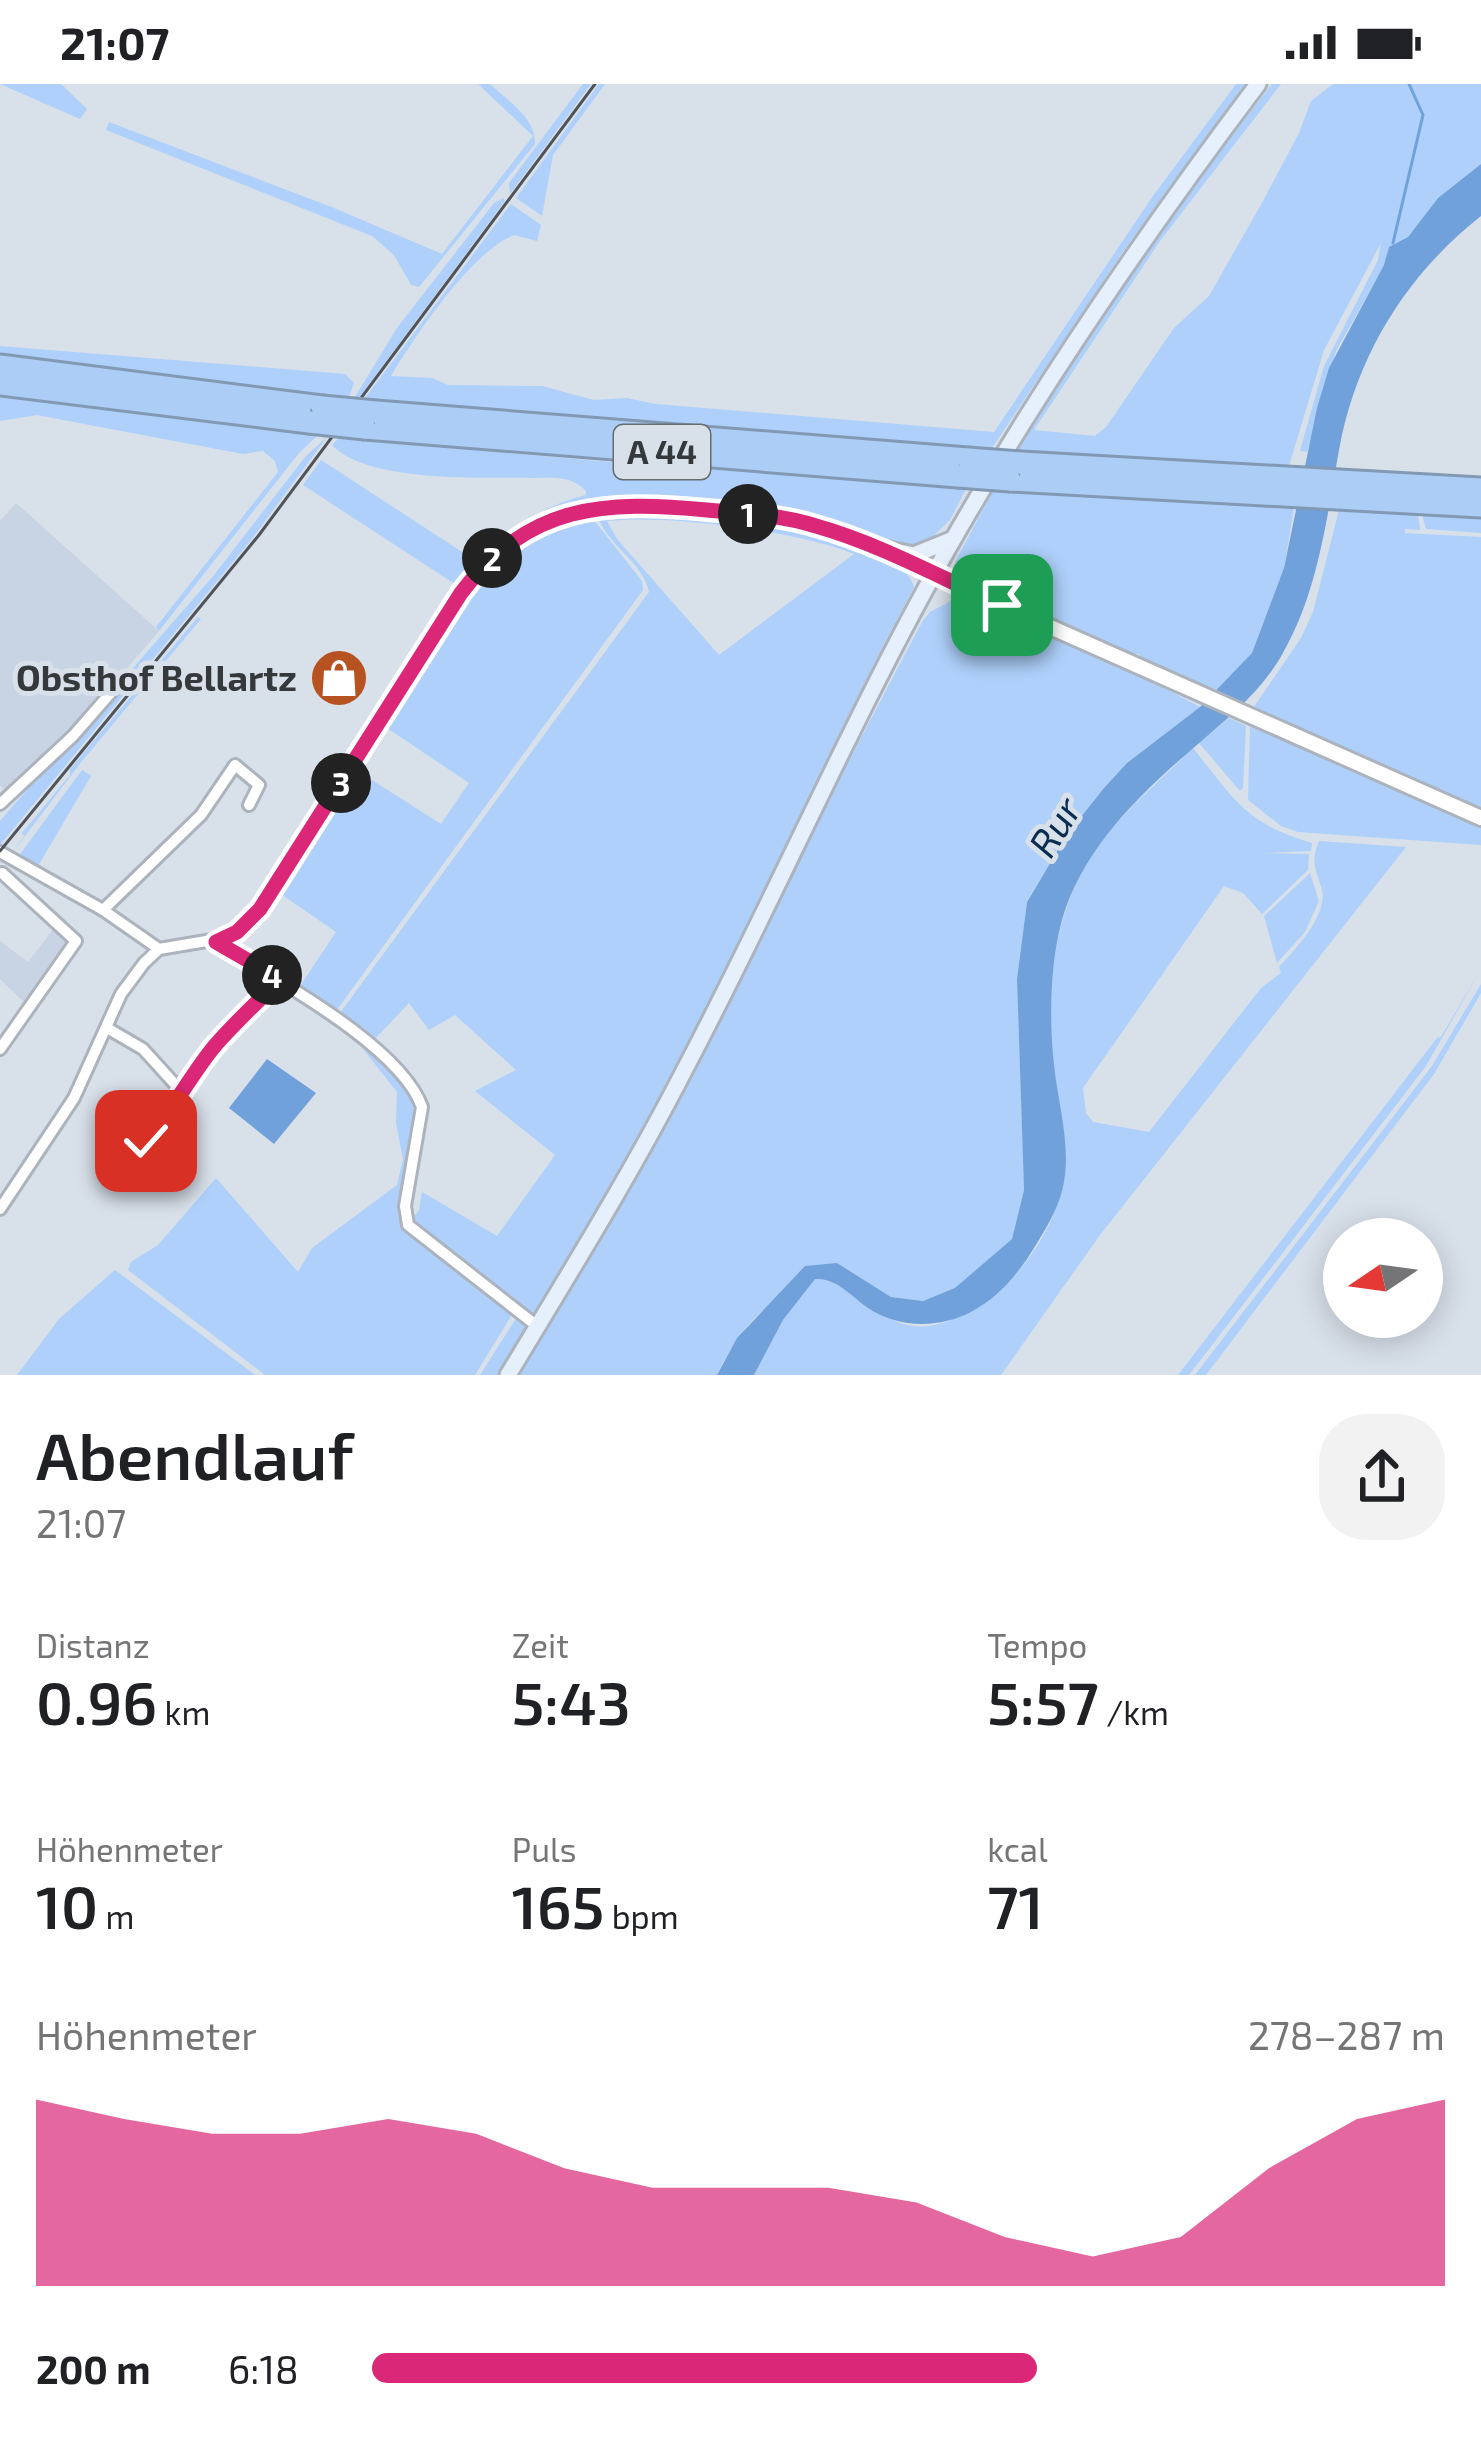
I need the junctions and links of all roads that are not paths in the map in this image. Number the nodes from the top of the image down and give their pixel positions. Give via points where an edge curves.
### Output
1 (1258, 84) edge
2 (0, 366) edge
3 (0, 383) edge
4 (315, 414) junction
5 (1481, 489) edge
6 (1452, 496) junction
7 (1481, 506) edge
8 (953, 539) junction
9 (865, 545) junction
10 (933, 574) junction
11 (122, 681) dead end
12 (0, 804) edge
13 (249, 805) dead end
14 (1481, 818) edge
15 (0, 852) edge
16 (13, 858) junction
17 (1, 875) edge
18 (103, 910) junction
19 (216, 942) junction
20 (159, 950) junction
21 (280, 979) junction
22 (106, 1028) junction
23 (0, 1049) edge
24 (181, 1091) junction
25 (146, 1141) dead end
26 (0, 1209) edge
27 (537, 1326) junction
28 (508, 1375) edge

1 - 8 main road via 1064,356
2 - 4 highway, A 44
3 - 4 highway, A 44
4 - 6 highway, A 44, bridge via 1015,471
5 - 6 highway, A 44
6 - 7 highway, A 44
8 - 9 main road via 914,555
8 - 10 main road
9 - 10 street
9 - 19 street via 798,521 656,505 606,506 520,538 461,593 260,909
10 - 14 street
10 - 27 main road via 685,1070
11 - 12 street
13 - 18 street via 259,785 235,765 201,815
15 - 16 street
16 - 17 street
16 - 18 street
17 - 23 street via 76,941
18 - 20 street
19 - 20 street
19 - 21 street
20 - 22 street via 130,979
21 - 24 street
21 - 27 street via 381,1055 421,1101 408,1225
22 - 24 street via 143,1049
22 - 26 street via 74,1098
24 - 25 street
27 - 28 main road

